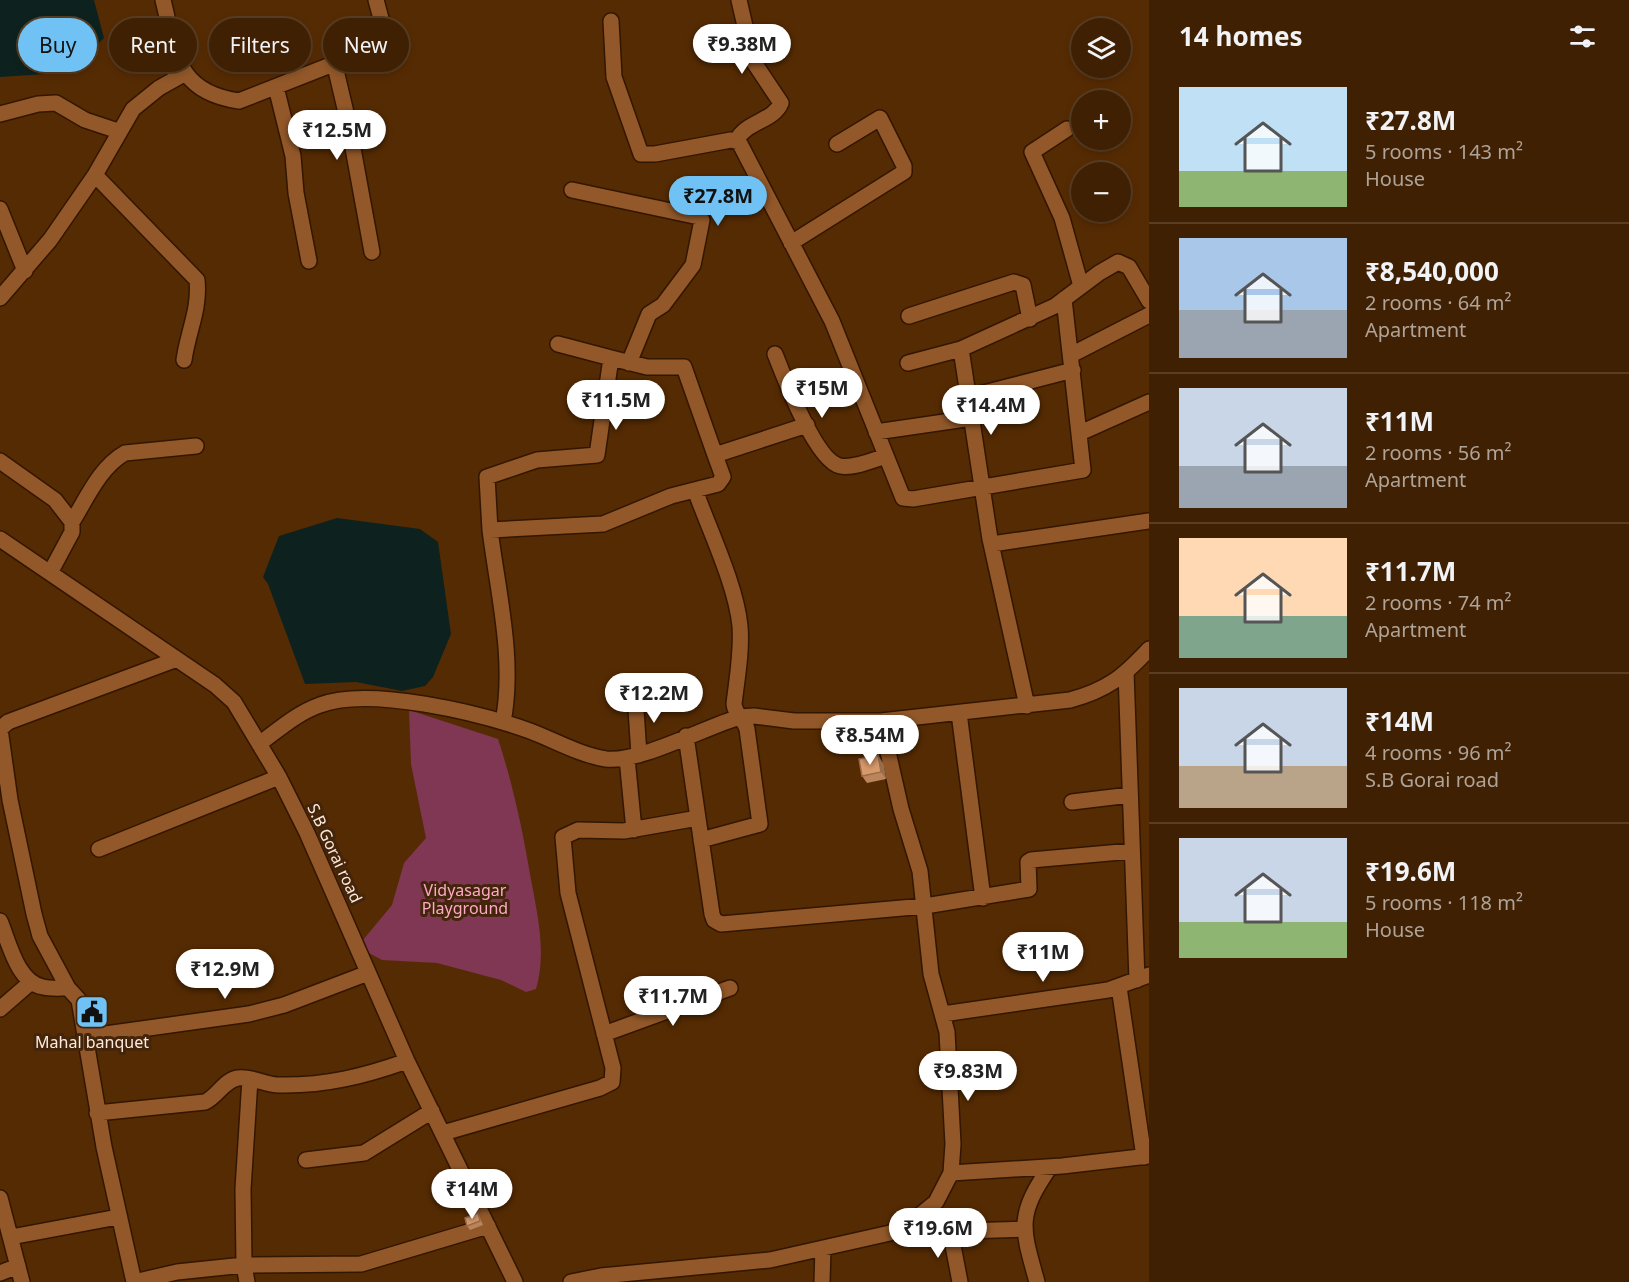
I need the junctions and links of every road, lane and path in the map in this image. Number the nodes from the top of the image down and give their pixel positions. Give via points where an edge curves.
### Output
1 (163, 0) edge
2 (376, 0) edge
3 (739, 0) edge
4 (380, 18) edge
5 (611, 21) dead end
6 (323, 68) edge
7 (336, 72) edge
8 (184, 74) junction
9 (276, 87) junction
10 (0, 114) edge
11 (1067, 129) dead end
12 (118, 132) junction
13 (737, 140) junction
14 (837, 144) dead end
15 (94, 175) junction
16 (573, 190) dead end
17 (0, 209) edge
18 (791, 243) junction
19 (372, 252) dead end
20 (309, 261) dead end
21 (25, 271) junction
22 (1081, 286) junction
23 (0, 298) edge
24 (1064, 299) junction
25 (1149, 301) edge
26 (1149, 315) edge
27 (909, 316) dead end
28 (1030, 319) junction
29 (558, 344) dead end
30 (961, 349) junction
31 (776, 354) dead end
32 (611, 358) junction
33 (184, 360) dead end
34 (629, 363) junction
35 (909, 363) dead end
36 (1072, 363) junction
37 (968, 397) junction
38 (1149, 402) edge
39 (972, 417) junction
40 (807, 425) junction
41 (876, 432) junction
42 (1080, 433) junction
43 (196, 446) dead end
44 (715, 455) junction
45 (886, 456) junction
46 (0, 461) edge
47 (983, 488) junction
48 (695, 489) junction
49 (1149, 520) edge
50 (72, 522) junction
51 (490, 530) junction
52 (0, 538) edge
53 (992, 544) junction
54 (50, 573) junction
55 (1149, 649) edge
56 (177, 659) junction
57 (1126, 672) junction
58 (636, 694) dead end
59 (1027, 706) junction
60 (959, 713) junction
61 (740, 717) junction
62 (881, 721) junction
63 (503, 722) junction
64 (686, 736) junction
65 (259, 744) junction
66 (633, 756) junction
67 (2, 759) edge
68 (279, 777) junction
69 (1130, 795) junction
70 (1072, 802) dead end
71 (698, 818) junction
72 (634, 830) junction
73 (701, 840) junction
74 (99, 849) dead end
75 (1132, 851) junction
76 (983, 898) junction
77 (925, 906) junction
78 (0, 923) edge
79 (368, 973) junction
80 (1143, 978) edge
81 (31, 982) junction
82 (1119, 987) junction
83 (68, 988) junction
84 (730, 988) dead end
85 (0, 1009) edge
86 (943, 1014) junction
87 (604, 1034) junction
88 (84, 1036) junction
89 (407, 1061) junction
90 (250, 1079) junction
91 (432, 1112) junction
92 (97, 1113) junction
93 (443, 1133) junction
94 (1146, 1156) edge
95 (306, 1160) dead end
96 (1050, 1167) junction
97 (951, 1173) junction
98 (0, 1198) edge
99 (118, 1217) junction
100 (914, 1220) junction
101 (488, 1226) junction
102 (950, 1230) junction
103 (1024, 1230) junction
104 (11, 1237) junction
105 (823, 1248) junction
106 (244, 1265) junction
107 (18, 1266) junction
108 (0, 1273) edge
109 (512, 1281) edge
110 (22, 1282) edge
111 (134, 1282) edge
112 (247, 1282) edge
113 (571, 1282) edge
114 (822, 1282) edge
115 (960, 1282) edge
116 (1037, 1282) edge

1 - 8 street
2 - 4 street
3 - 13 street via 753,61 781,103 777,110 743,131
5 - 13 street via 614,77 641,154
6 - 9 street
7 - 19 street
8 - 9 street via 195,85 239,101
8 - 12 street via 132,109
9 - 20 street via 293,156
10 - 12 street via 56,103 85,120
11 - 22 street via 1032,152 1062,218
12 - 15 street
13 - 18 street
14 - 18 street via 880,118 904,172
15 - 21 street
15 - 33 street via 197,280 199,301 187,336
16 - 34 street via 702,220 693,265 663,305 649,314
17 - 21 street
18 - 41 street via 832,321
21 - 23 street
22 - 24 street
22 - 25 street via 1112,265 1124,263
24 - 28 street
24 - 36 street
26 - 36 street
27 - 28 street via 1019,282 1025,289
28 - 30 street
29 - 32 street
30 - 35 street
30 - 37 street
31 - 40 street via 790,394
32 - 34 street
32 - 51 street via 597,455 537,460 487,477
34 - 44 street via 684,367
36 - 37 street
36 - 42 street
37 - 39 street
38 - 42 street
39 - 41 street
39 - 47 street
40 - 44 street
40 - 45 street via 830,461 838,466
41 - 45 street
42 - 47 street via 1084,464 1080,472
43 - 50 street via 118,457 107,466
44 - 48 street via 722,481
45 - 47 street via 903,498
46 - 50 street via 55,500
47 - 53 street
48 - 51 street via 603,524
48 - 61 street via 740,624 734,704
49 - 53 street
50 - 54 street via 72,532
51 - 63 street via 507,661
52 - 54 street, S.B Gorai road
53 - 59 street
54 - 56 street, S.B Gorai road
55 - 57 street
56 - 65 street, S.B Gorai road via 234,702
56 - 67 street via 8,722 0,729
57 - 59 street via 1097,693
57 - 69 street
58 - 66 street
59 - 60 street
60 - 62 street
60 - 76 street
61 - 62 street
61 - 64 street
61 - 73 street via 747,729 760,824
62 - 77 street via 920,871
63 - 65 street via 377,699 339,700 302,713
63 - 66 street via 606,759
64 - 66 street
64 - 71 street
65 - 68 street, S.B Gorai road
66 - 72 street
67 - 83 street via 40,936
68 - 74 street
68 - 79 street, S.B Gorai road
69 - 70 street
69 - 75 street
71 - 72 street
71 - 73 street
72 - 87 street via 578,830 566,833 561,843 571,905
73 - 77 street via 712,914 718,923
75 - 76 street via 1031,860 1029,889
75 - 80 street
76 - 77 street
77 - 86 street via 931,974
78 - 81 street via 21,970
79 - 88 street via 249,1014
79 - 89 street, S.B Gorai road
80 - 82 street
81 - 83 street via 43,987
81 - 85 street
82 - 86 street
82 - 94 street
83 - 88 street via 79,1000
84 - 87 street
86 - 97 street via 953,1144
87 - 93 street via 614,1075 607,1086
88 - 92 street
89 - 90 street via 347,1080 281,1085
89 - 91 street, S.B Gorai road
90 - 92 street via 228,1082 205,1102
90 - 106 street via 243,1189
91 - 93 street, S.B Gorai road
91 - 95 street via 364,1153
92 - 99 street
93 - 101 street, S.B Gorai road
94 - 96 street
96 - 97 street
96 - 103 street via 1027,1205
97 - 100 street via 936,1202
98 - 104 street
99 - 104 street
99 - 111 street
100 - 102 street
100 - 105 street via 890,1233
101 - 106 street via 361,1264
101 - 109 street, S.B Gorai road
102 - 103 street
102 - 115 street
103 - 116 street
104 - 107 street
105 - 113 street via 770,1260
105 - 114 street
106 - 111 street via 177,1272
106 - 112 street
107 - 108 street
107 - 110 street

